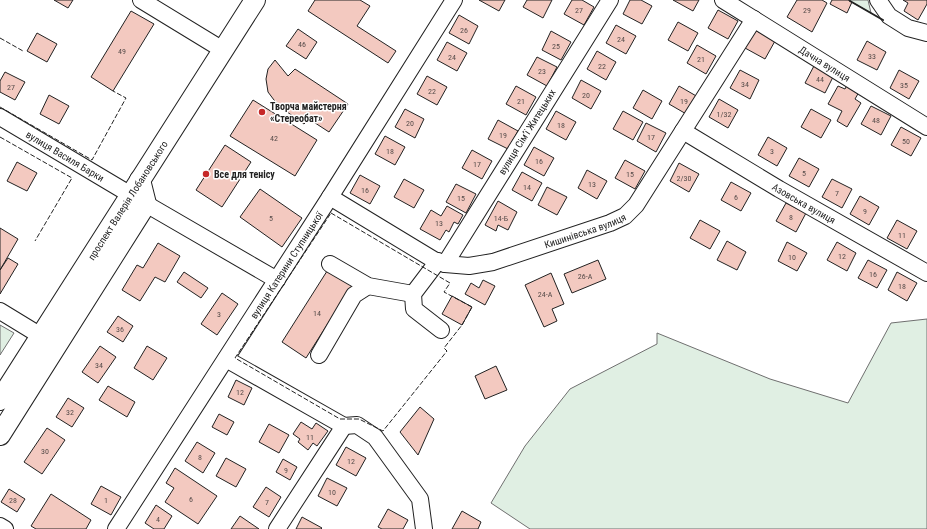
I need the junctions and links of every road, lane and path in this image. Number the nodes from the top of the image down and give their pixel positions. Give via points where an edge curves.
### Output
1 (140, 0) edge
2 (255, 0) edge
3 (454, 0) edge
4 (610, 0) edge
5 (723, 0) edge
6 (878, 0) edge
7 (754, 19) junction
8 (927, 33) edge
9 (223, 50) junction
10 (0, 117) edge
11 (927, 127) edge
12 (683, 131) junction
13 (139, 193) junction
14 (330, 197) junction
15 (442, 263) junction
16 (330, 264) dead end
17 (927, 273) edge
18 (277, 280) junction
19 (368, 286) junction
20 (413, 294) junction
21 (0, 311) edge
22 (441, 330) dead end
23 (41, 336) junction
24 (319, 355) dead end
25 (226, 359) junction
26 (0, 400) edge
27 (344, 426) junction
28 (0, 435) edge
29 (0, 526) edge
30 (5, 529) edge
31 (116, 529) edge
32 (277, 529) edge
33 (424, 529) edge

1 - 9 street
2 - 9 main road, проспект Валерія Лобановського
3 - 14 street, вулиця Катерини Ступницької
4 - 15 street, вулиця Сімʼї Житецьких
5 - 7 street, Дачна вулиця
6 - 8 street via 889,16 908,28
7 - 11 street, Дачна вулиця
7 - 12 street, Кишинівська вулиця
9 - 13 main road, проспект Валерія Лобановського
10 - 13 street, вулиця Василя Барки
12 - 15 street, Кишинівська вулиця via 636,205 625,216 493,262 469,266
12 - 17 street, Азовська вулиця
13 - 18 street, вулиця Василя Барки
13 - 23 main road, проспект Валерія Лобановського
13 - 28 main road, проспект Валерія Лобановського
14 - 15 street, Кишинівська вулиця
14 - 18 street, вулиця Катерини Ступницької
15 - 20 street, вулиця Сімʼї Житецьких
16 - 19 street
18 - 25 street, вулиця Катерини Ступницької
19 - 20 street
19 - 24 street via 354,295
20 - 22 street via 414,309
21 - 23 street
23 - 26 main road, проспект Валерія Лобановського
25 - 27 street
25 - 31 street, вулиця Катерини Ступницької
27 - 32 street
27 - 33 street via 357,425 375,437 420,499
29 - 30 street

